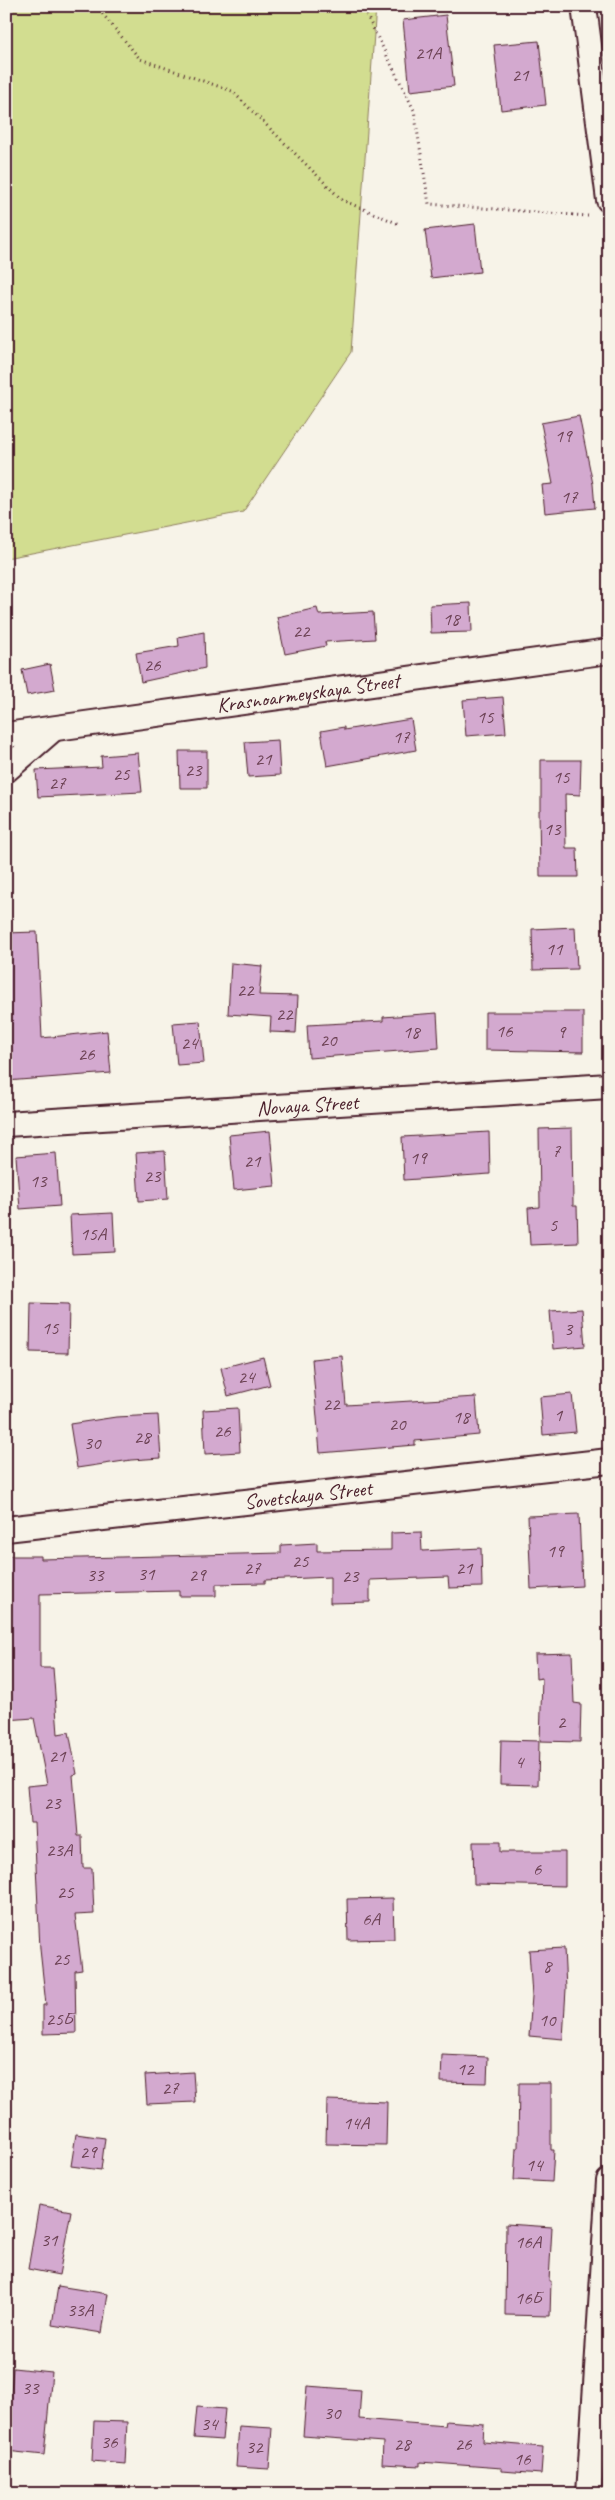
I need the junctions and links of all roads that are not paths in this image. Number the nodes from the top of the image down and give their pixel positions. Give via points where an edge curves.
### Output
1 (584, 6) edge
2 (609, 200) edge
3 (609, 651) edge
4 (52, 730) junction
5 (6, 735) edge
6 (6, 770) edge
7 (609, 1086) edge
8 (6, 1124) edge
9 (609, 1461) edge
10 (6, 1529) edge
11 (609, 2181) edge
12 (589, 2494) edge

1 - 2 street
3 - 4 street, Krasnoarmeyskaya Street
4 - 5 street, Krasnoarmeyskaya Street
4 - 6 street
7 - 8 street, Novaya Street
9 - 10 street, Sovetskaya Street
11 - 12 street

